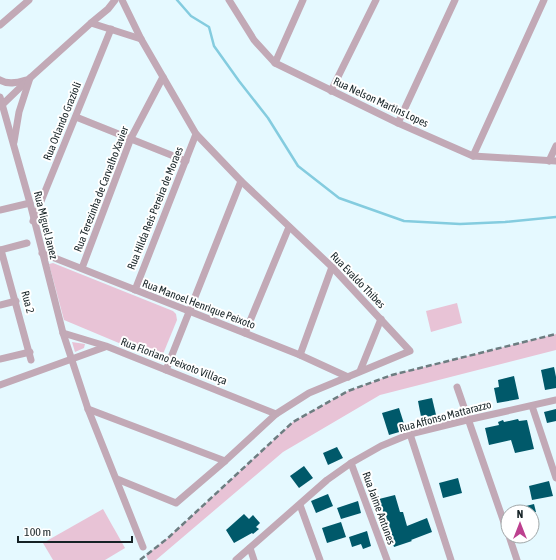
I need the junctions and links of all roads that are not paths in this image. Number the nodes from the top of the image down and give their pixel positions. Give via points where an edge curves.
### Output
1 (29, 0) edge
2 (115, 0) edge
3 (122, 0) edge
4 (229, 0) edge
5 (303, 0) edge
6 (376, 0) edge
7 (455, 0) edge
8 (544, 0) edge
9 (92, 23) junction
10 (0, 25) edge
11 (111, 29) junction
12 (141, 39) junction
13 (275, 63) junction
14 (163, 77) junction
15 (30, 78) junction
16 (0, 80) edge
17 (331, 90) junction
18 (0, 97) edge
19 (2, 105) junction
20 (76, 117) junction
21 (398, 123) junction
22 (196, 134) junction
23 (131, 138) junction
24 (13, 146) junction
25 (556, 146) edge
26 (473, 156) junction
27 (186, 161) junction
28 (553, 161) edge
29 (241, 181) junction
30 (30, 203) junction
31 (0, 210) edge
32 (33, 221) junction
33 (289, 227) junction
34 (27, 243) dead end
35 (1, 250) edge
36 (42, 253) junction
37 (332, 267) junction
38 (82, 268) junction
39 (135, 290) junction
40 (16, 301) junction
41 (0, 305) edge
42 (189, 312) junction
43 (381, 319) junction
44 (63, 333) junction
45 (245, 333) junction
46 (106, 346) junction
47 (30, 352) junction
48 (300, 355) junction
49 (0, 359) edge
50 (72, 359) junction
51 (31, 360) dead end
52 (166, 370) junction
53 (360, 371) junction
54 (348, 377) junction
55 (0, 385) edge
56 (457, 387) dead end
57 (556, 400) edge
58 (532, 406) junction
59 (88, 409) junction
60 (276, 414) junction
61 (467, 420) junction
62 (410, 434) junction
63 (225, 461) junction
64 (351, 463) junction
65 (556, 478) edge
66 (116, 480) junction
67 (300, 505) junction
68 (500, 513) edge
69 (511, 544) edge
70 (142, 547) dead end
71 (250, 548) junction
72 (236, 560) edge
73 (254, 560) edge
74 (320, 560) edge
75 (386, 560) edge
76 (451, 560) edge
77 (517, 560) edge

1 - 10 street
2 - 9 street via 108,10
3 - 12 street, Rua Evaldo Thibes
4 - 13 street, Rua Nelson Martins Lopes via 254,40
5 - 13 street
6 - 17 street
7 - 21 street
8 - 26 street
9 - 11 street
9 - 15 street
11 - 12 street
11 - 20 street, Rua Orlando Grazioli
12 - 14 street, Rua Evaldo Thibes
13 - 17 street, Rua Nelson Martins Lopes
14 - 22 street, Rua Evaldo Thibes
14 - 23 street, Rua Terezinha de Carvalho Xavier
15 - 16 street via 9,83
15 - 19 street
15 - 24 street via 19,112
17 - 21 street, Rua Nelson Martins Lopes
18 - 19 street, Rua Miguel Janez
19 - 24 street, Rua Miguel Janez
20 - 23 street
20 - 32 street, Rua Orlando Grazioli
21 - 26 street, Rua Nelson Martins Lopes
22 - 27 street, Rua Hilda Reis Pereira de Moraes
22 - 29 street, Rua Evaldo Thibes
23 - 27 street
23 - 38 street, Rua Terezinha de Carvalho Xavier
24 - 30 street, Rua Miguel Janez
25 - 28 street
26 - 28 street, Rua Nelson Martins Lopes
27 - 39 street, Rua Hilda Reis Pereira de Moraes
29 - 33 street, Rua Evaldo Thibes
29 - 42 street
30 - 31 street
30 - 32 street, Rua Miguel Janez
32 - 36 street, Rua Miguel Janez
33 - 37 street, Rua Evaldo Thibes
33 - 45 street
34 - 35 street
35 - 40 street, Rua 2
36 - 38 street, Rua Manoel Henrique Peixoto
36 - 44 street, Rua Miguel Janez
37 - 43 street, Rua Evaldo Thibes
37 - 48 street
38 - 39 street, Rua Manoel Henrique Peixoto
39 - 42 street, Rua Manoel Henrique Peixoto
40 - 41 street
40 - 47 street, Rua 2
42 - 45 street, Rua Manoel Henrique Peixoto
42 - 52 street
43 - 53 street
43 - 53 street, Rua Evaldo Thibes via 410,351
44 - 46 street, Rua Floriano Peixoto Villaça
44 - 50 street, Rua Miguel Janez
45 - 48 street, Rua Manoel Henrique Peixoto
46 - 50 street
46 - 52 street, Rua Floriano Peixoto Villaça
47 - 49 street
47 - 51 street, Rua 2
48 - 54 street, Rua Manoel Henrique Peixoto
50 - 55 street
50 - 59 street, Rua Miguel Janez
52 - 60 street, Rua Floriano Peixoto Villaça
53 - 54 street, Rua Evaldo Thibes
54 - 60 street, Rua Evaldo Thibes via 309,393
56 - 61 street
57 - 58 street, Rua Affonso Mattarazzo
58 - 61 street, Rua Affonso Mattarazzo
58 - 65 street
59 - 63 street
59 - 66 street, Rua Miguel Janez
60 - 63 street, Rua Evaldo Thibes
61 - 62 street, Rua Affonso Mattarazzo
61 - 68 street
62 - 64 street, Rua Affonso Mattarazzo via 381,446
62 - 76 street
63 - 66 street, Rua Evaldo Thibes via 176,503
64 - 67 street, Rua Affonso Mattarazzo via 327,480
64 - 75 street, Rua Jaime Antunes
66 - 70 street, Rua Miguel Janez
67 - 71 street, Rua Affonso Mattarazzo
67 - 74 street
69 - 77 street
71 - 72 street, Rua Affonso Mattarazzo
71 - 73 street

